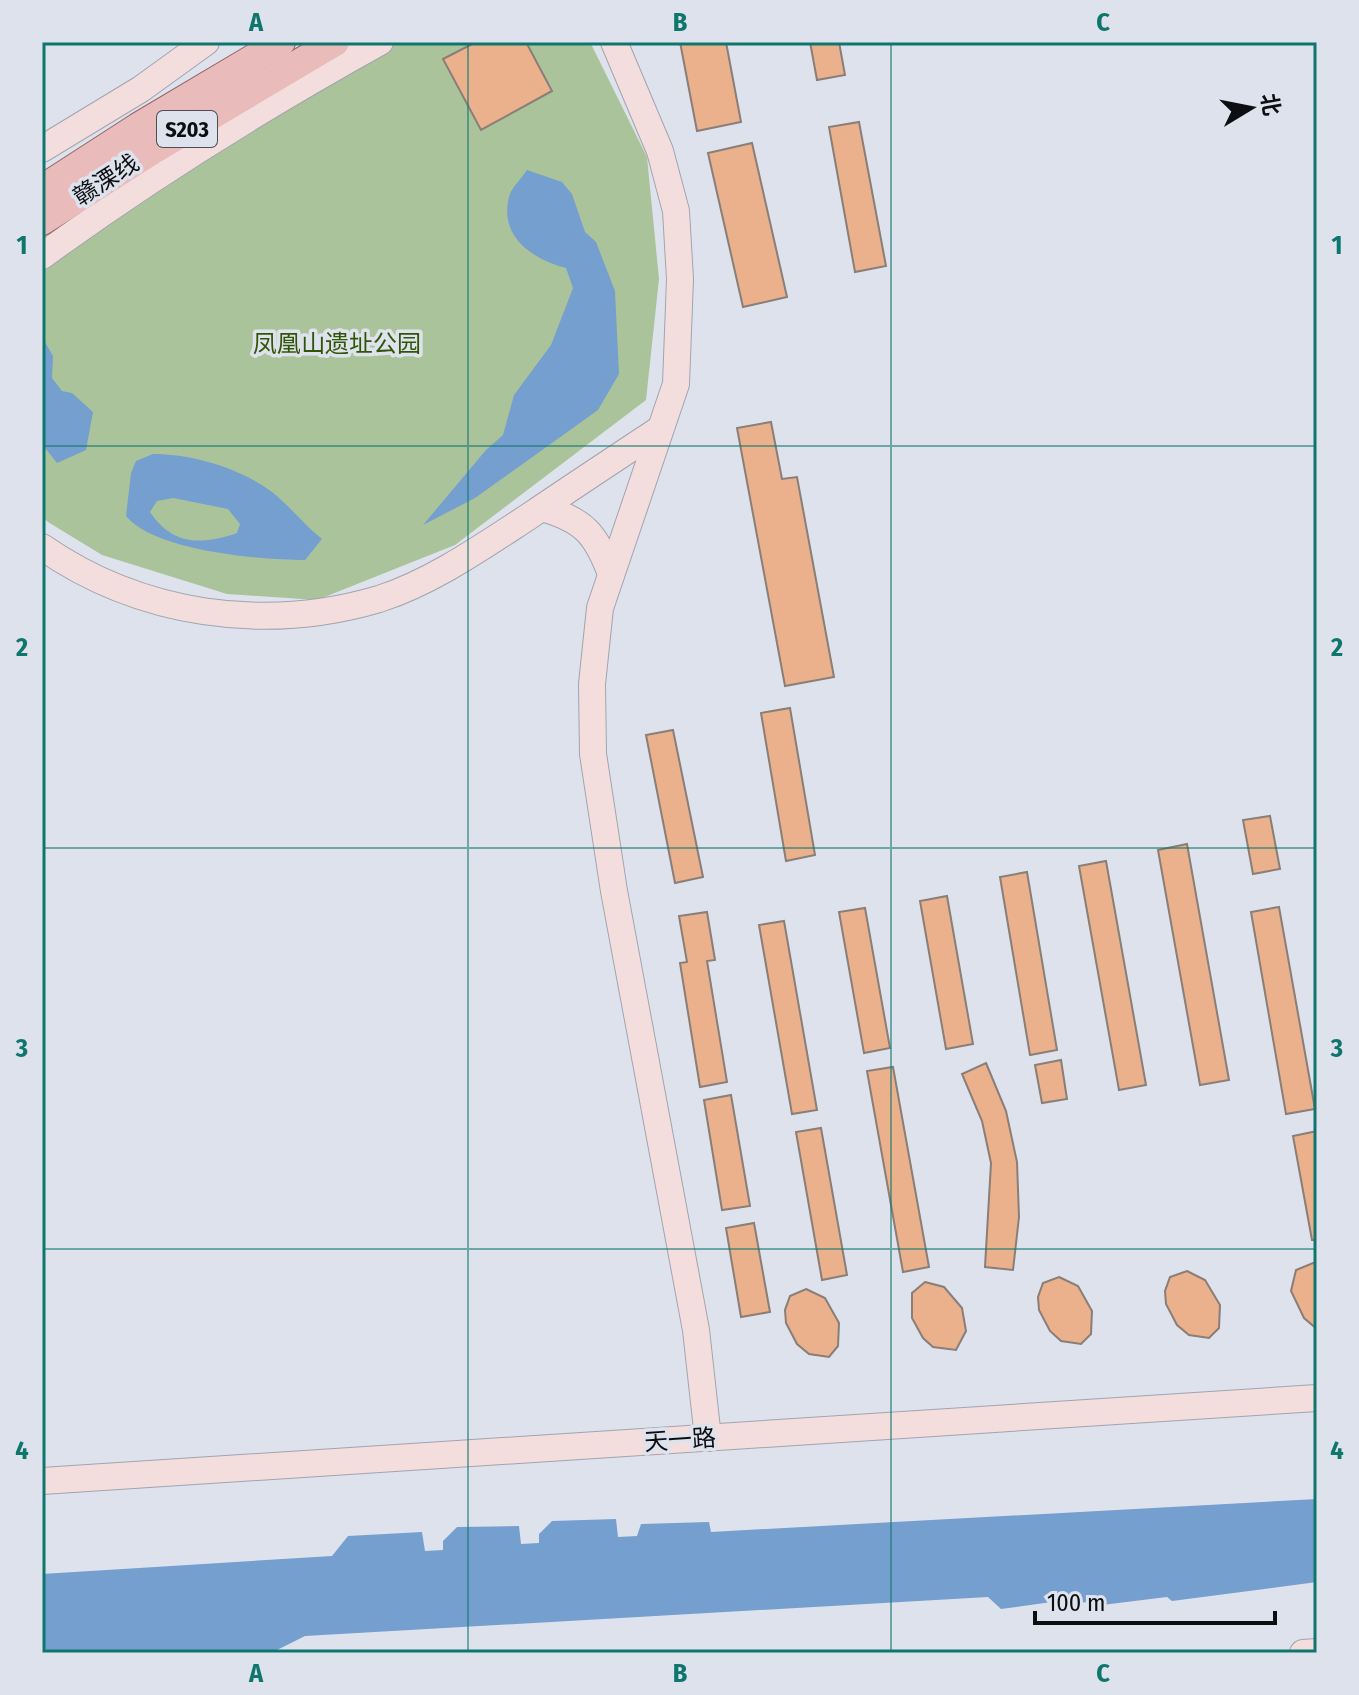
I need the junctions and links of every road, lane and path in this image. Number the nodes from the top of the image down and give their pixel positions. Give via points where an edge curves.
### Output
1 (206, 42) edge
2 (281, 42) edge
3 (335, 42) edge
4 (380, 42) edge
5 (614, 42) edge
6 (42, 149) edge
7 (42, 189) edge
8 (42, 221) edge
9 (42, 256) edge
10 (660, 429) junction
11 (542, 508) junction
12 (42, 547) edge
13 (611, 574) junction
14 (1317, 1398) edge
15 (708, 1438) junction
16 (42, 1481) edge
17 (1317, 1652) edge
18 (1303, 1653) edge

1 - 6 street
2 - 7 main road, 赣溧线 / S203
3 - 8 main road, 赣溧线 / S203
4 - 9 street via 123,198
5 - 10 street via 660,151 676,211 676,384
10 - 11 street
10 - 13 street
11 - 12 street via 436,573 379,599 287,614 230,616 179,608 88,576
11 - 13 street via 584,527 599,543
13 - 15 street via 600,608 592,684 593,754 696,1330
14 - 15 street, 天一路
15 - 16 street, 天一路
17 - 18 street

